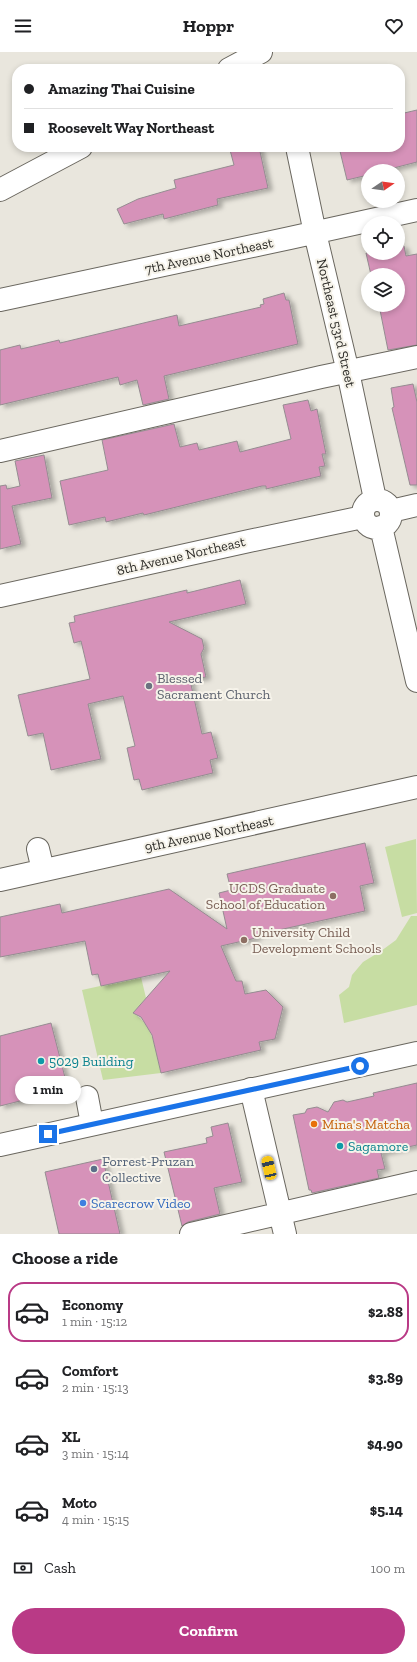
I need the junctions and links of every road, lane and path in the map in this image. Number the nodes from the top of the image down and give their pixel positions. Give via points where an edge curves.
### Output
1 (262, 52) edge
2 (239, 64) edge
3 (72, 152) edge
4 (298, 152) edge
5 (0, 190) edge
6 (417, 210) edge
7 (315, 233) junction
8 (0, 300) edge
9 (417, 357) edge
10 (348, 372) junction
11 (0, 451) edge
12 (417, 505) edge
13 (378, 514) junction
14 (0, 596) edge
15 (417, 681) edge
16 (417, 787) edge
17 (38, 849) dead end
18 (43, 870) junction
19 (0, 880) edge
20 (417, 1053) edge
21 (251, 1089) junction
22 (87, 1097) dead end
23 (92, 1124) junction
24 (0, 1145) edge
25 (417, 1182) edge
26 (280, 1213) junction
27 (191, 1234) edge
28 (285, 1234) edge

1 - 2 main road
3 - 5 main road
4 - 7 main road, Northeast 53rd Street
6 - 7 main road, 7th Avenue Northeast
7 - 8 main road, 7th Avenue Northeast
7 - 10 main road, Northeast 53rd Street
9 - 10 main road
10 - 11 main road
10 - 13 main road, Northeast 53rd Street
12 - 13 main road, 8th Avenue Northeast
13 - 14 main road, 8th Avenue Northeast
13 - 15 main road, Northeast 53rd Street
16 - 18 main road, 9th Avenue Northeast
17 - 18 main road
18 - 19 main road, 9th Avenue Northeast
20 - 21 main road
21 - 23 main road
21 - 26 main road
22 - 23 main road
23 - 24 main road
25 - 26 main road
26 - 27 main road
26 - 28 main road

